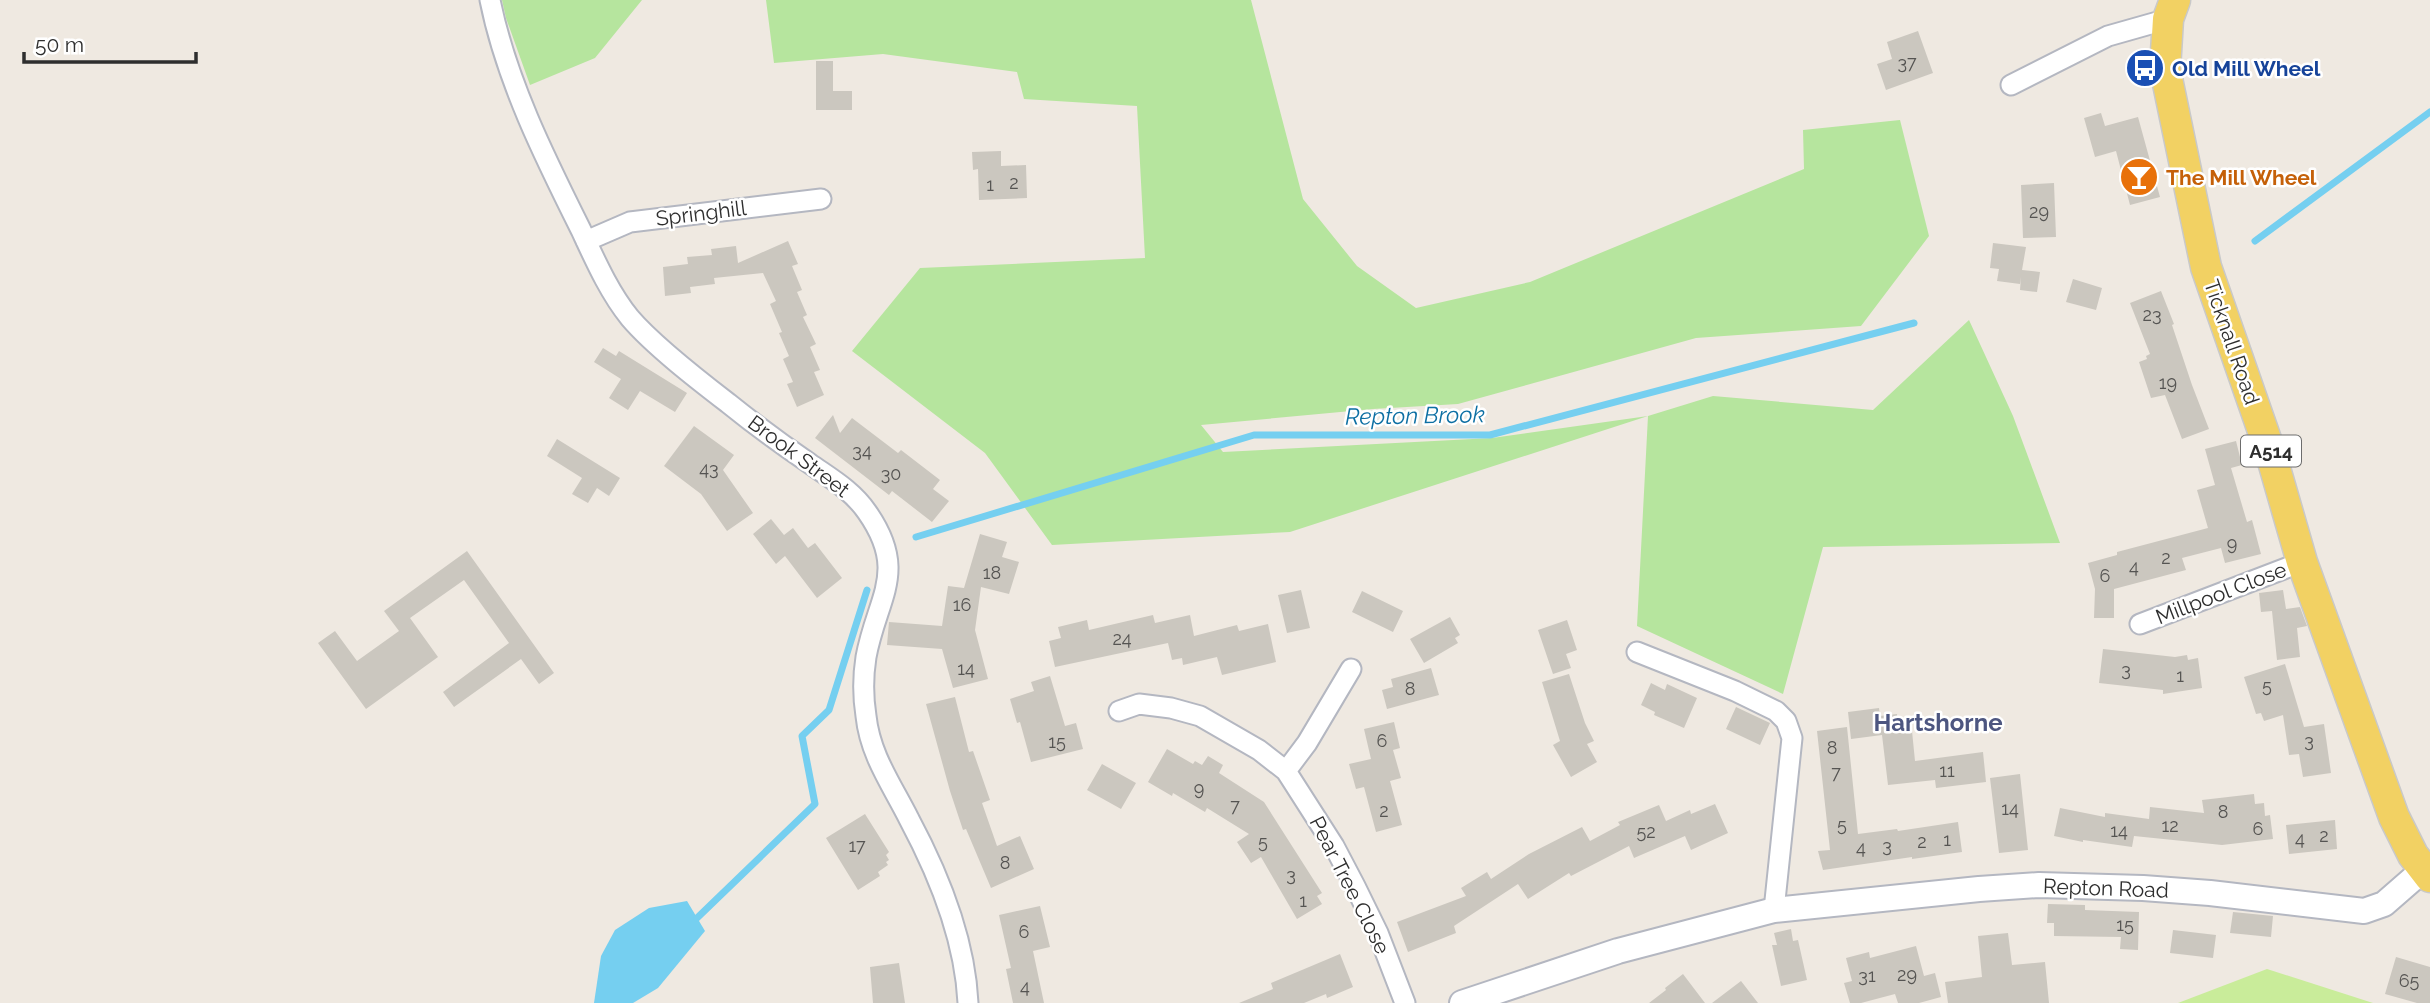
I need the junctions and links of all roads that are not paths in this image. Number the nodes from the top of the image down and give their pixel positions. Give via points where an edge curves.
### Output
1 (490, 0) edge
2 (2171, 10) edge
3 (2011, 85) dead end
4 (821, 199) dead end
5 (586, 241) junction
6 (2302, 562) junction
7 (2140, 624) dead end
8 (1637, 652) dead end
9 (1351, 669) dead end
10 (1119, 711) dead end
11 (1286, 771) junction
12 (2427, 873) edge
13 (1774, 910) junction
14 (968, 1003) edge
15 (1405, 1003) edge
16 (1462, 1003) edge

1 - 5 street, Brook Street via 519,93
2 - 3 street
2 - 6 main road, Ticknall Road / A514 via 2165,69 2206,267 2270,450
4 - 5 street, Springhill via 630,222
5 - 14 street, Brook Street via 631,319 727,402 844,486 881,534 889,580 866,657 870,739 931,862 961,948
6 - 7 street, Millpool Close
6 - 12 main road, Ticknall Road / A514 via 2394,817
8 - 13 street via 1735,691 1776,711 1786,721 1792,738
9 - 11 street
10 - 11 street, Pear Tree Close via 1139,704 1200,716
11 - 15 street, Pear Tree Close via 1355,886
12 - 13 street, Repton Road via 2384,904 2364,911 2210,893 2039,885
13 - 16 street, Repton Road via 1618,951

